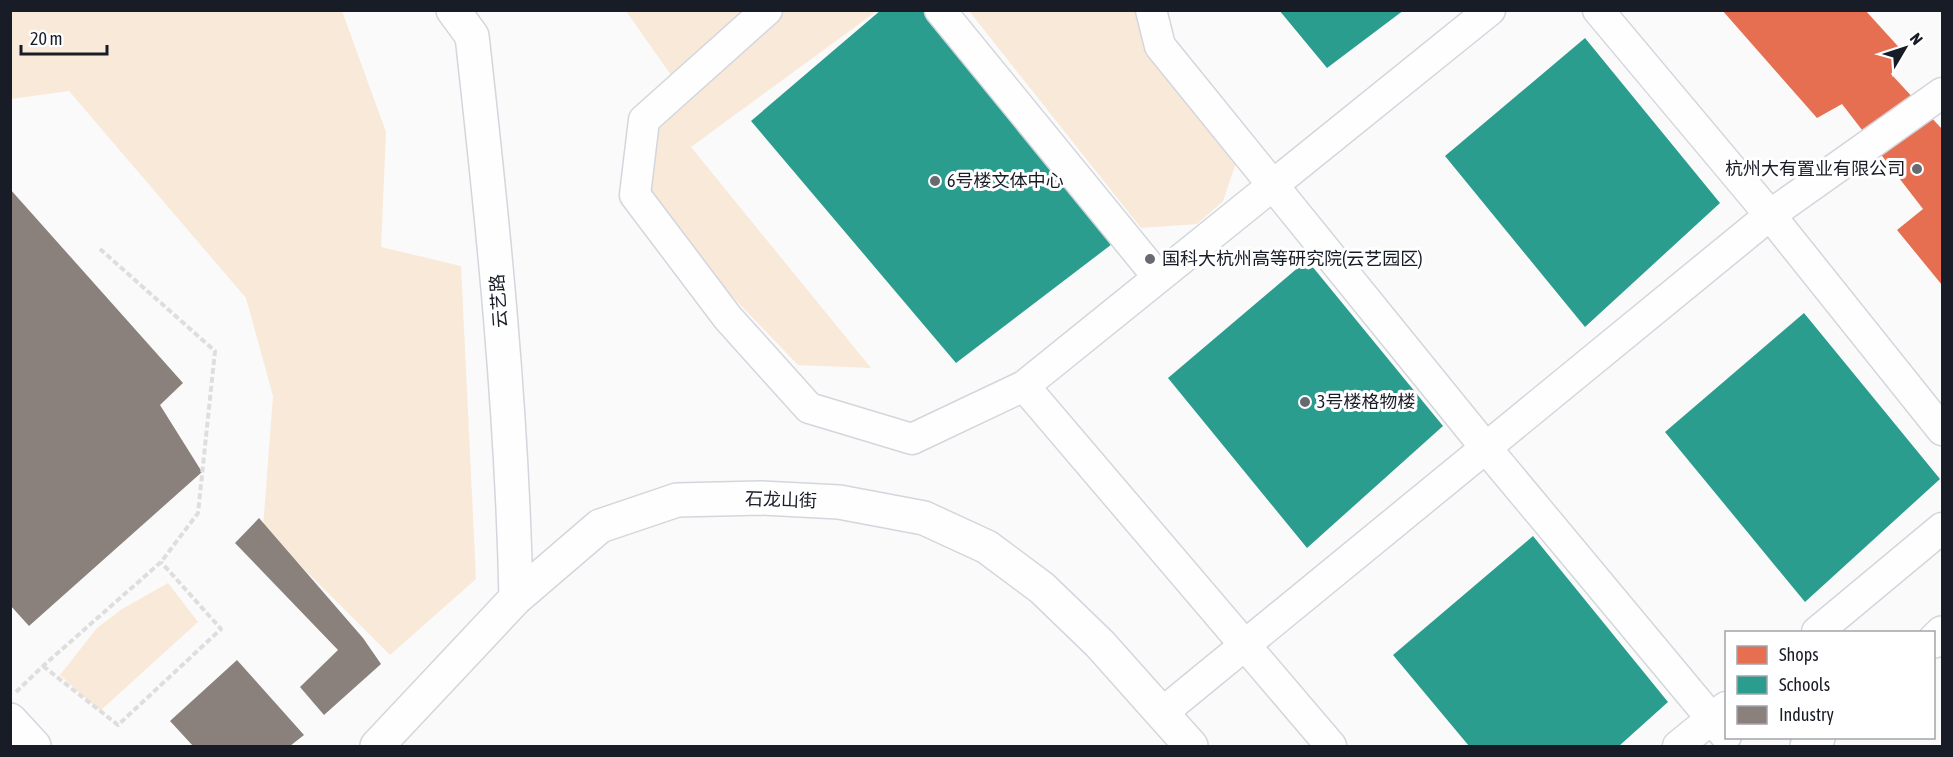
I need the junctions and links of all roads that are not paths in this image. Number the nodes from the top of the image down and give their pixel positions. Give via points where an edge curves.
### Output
1 (453, 10) edge
2 (767, 10) edge
3 (940, 10) edge
4 (1151, 10) edge
5 (1490, 10) edge
6 (1598, 10) edge
7 (1942, 93) edge
8 (1273, 185) junction
9 (1770, 215) junction
10 (1158, 277) junction
11 (1024, 386) junction
12 (1942, 430) edge
13 (1486, 448) junction
14 (1942, 528) edge
15 (516, 598) junction
16 (1819, 631) edge
17 (1246, 645) junction
18 (1162, 713) junction
19 (10, 720) edge
20 (1723, 725) edge
21 (34, 747) edge
22 (377, 747) edge
23 (1191, 747) edge
24 (1332, 747) edge
25 (1678, 747) edge

1 - 15 street, 云艺路 via 472,36 493,226 514,506
2 - 11 street via 644,120 635,195 729,318 809,408 912,440
3 - 10 street
4 - 8 street via 1160,46
5 - 8 street
6 - 9 street
7 - 9 street
8 - 10 street
8 - 13 street
9 - 12 street
9 - 13 street
10 - 11 street
11 - 17 street
13 - 17 street
13 - 20 street
14 - 16 street
15 - 18 street, 石龙山街 via 600,526 676,500 761,498 839,502 924,518 987,548 1042,588 1100,644
15 - 22 street, 石龙山街
17 - 18 street
17 - 24 street
18 - 23 street, 石龙山街
19 - 21 street
20 - 25 street

